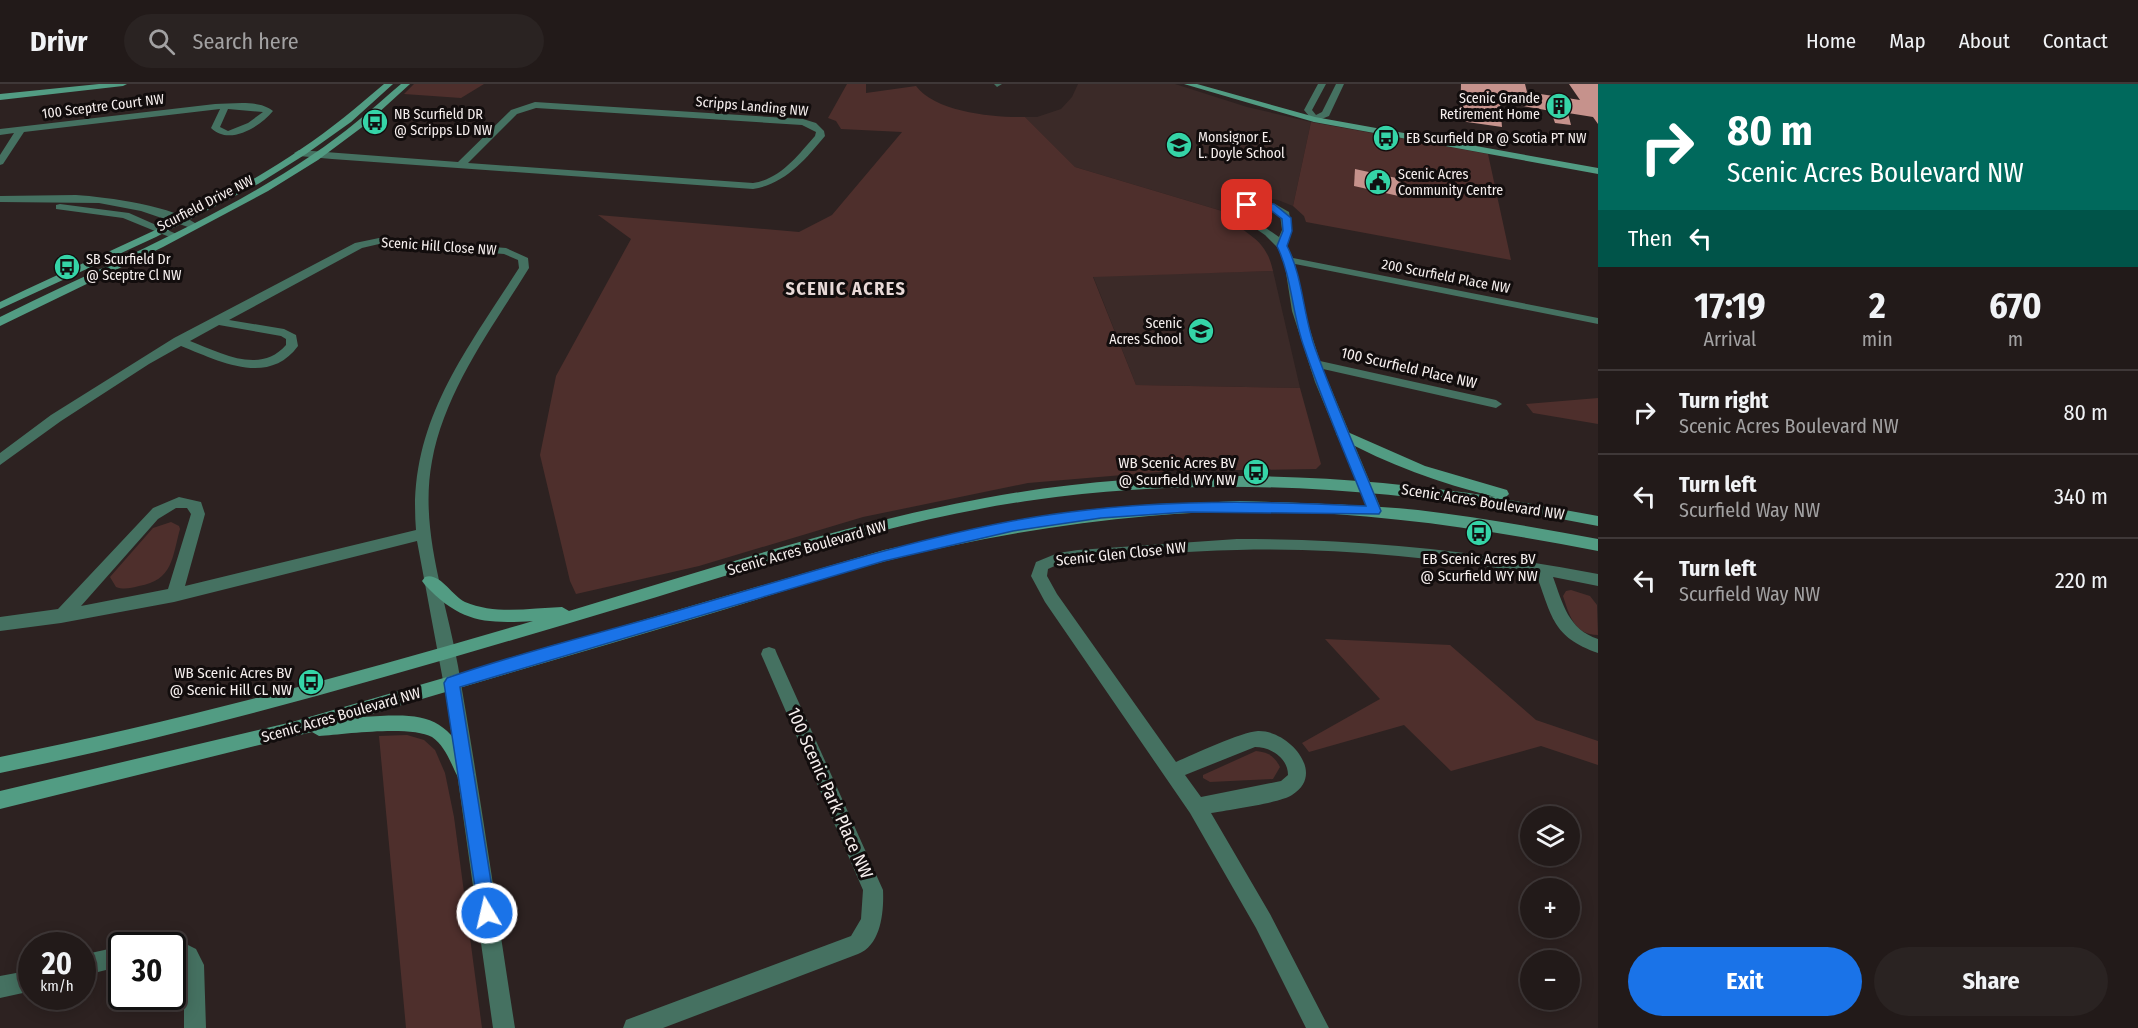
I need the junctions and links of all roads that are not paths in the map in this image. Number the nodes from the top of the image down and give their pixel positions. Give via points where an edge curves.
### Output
1 (51, 84) edge
2 (123, 84) edge
3 (406, 84) edge
4 (1188, 84) edge
5 (1210, 84) edge
6 (1322, 84) edge
7 (1341, 84) edge
8 (384, 86) edge
9 (0, 89) edge
10 (0, 97) edge
11 (225, 107) junction
12 (1326, 114) junction
13 (1311, 115) junction
14 (21, 130) junction
15 (0, 132) edge
16 (299, 153) junction
17 (319, 155) junction
18 (1551, 159) junction
19 (0, 162) edge
20 (1598, 162) edge
21 (460, 165) junction
22 (1598, 171) edge
23 (90, 198) junction
24 (0, 199) edge
25 (78, 208) junction
26 (0, 209) edge
27 (179, 220) junction
28 (195, 226) junction
29 (161, 229) junction
30 (176, 236) junction
31 (1282, 246) junction
32 (1289, 260) junction
33 (0, 306) edge
34 (214, 321) junction
35 (1598, 321) edge
36 (0, 322) edge
37 (178, 341) junction
38 (1316, 364) junction
39 (1496, 404) dead end
40 (1343, 434) junction
41 (0, 460) edge
42 (1366, 486) junction
43 (1547, 510) junction
44 (1375, 511) junction
45 (1598, 521) edge
46 (422, 534) junction
47 (1598, 545) edge
48 (1542, 569) junction
49 (1598, 580) edge
50 (430, 581) junction
51 (174, 596) junction
52 (583, 613) junction
53 (61, 617) junction
54 (0, 624) edge
55 (1598, 646) edge
56 (447, 652) junction
57 (769, 654) dead end
58 (452, 683) junction
59 (292, 730) junction
60 (0, 765) edge
61 (1173, 771) junction
62 (466, 775) junction
63 (0, 800) edge
64 (1197, 807) junction
65 (186, 954) edge
66 (18, 983) edge
67 (0, 987) edge
68 (195, 1028) edge
69 (504, 1028) edge
70 (634, 1028) edge
71 (1318, 1028) edge

1 - 9 street
2 - 10 street
3 - 17 street, Scurfield Drive NW
4 - 13 street
5 - 13 street
6 - 13 street
7 - 12 street
8 - 16 street, Scurfield Drive NW via 346,120
11 - 11 street, 100 Sceptre Court NW via 215,128 220,133 241,130 269,111 261,107
11 - 14 street, 100 Sceptre Court NW
12 - 13 street
12 - 18 street
13 - 18 street
14 - 15 street, 100 Sceptre Court NW
14 - 19 street
16 - 17 street, Scripps Landing NW
16 - 27 street, Scurfield Drive NW
17 - 21 street, Scripps Landing NW
17 - 28 street, Scurfield Drive NW
18 - 20 street
18 - 22 street
21 - 21 street, Scripps Landing NW via 759,186 779,178 820,136 820,131 803,122 535,105 514,112
23 - 24 street
23 - 25 street
23 - 27 street via 133,204
25 - 26 street
25 - 29 street via 125,215
27 - 28 street
27 - 29 street, Scurfield Drive NW
28 - 30 street, Scurfield Drive NW
29 - 30 street
29 - 33 street, Scurfield Drive NW
30 - 36 street, Scurfield Drive NW
31 - 31 street via 1287,231 1285,214 1260,204 1242,208 1240,213 1245,219
31 - 32 street
32 - 35 street, 200 Scurfield Place NW
32 - 38 street via 1298,311
34 - 37 street, Scenic Hill Close NW
34 - 37 street via 284,333 292,338 292,346 273,361 251,365
34 - 46 street, Scenic Hill Close NW via 365,243 506,251 523,258 524,268 452,386 431,435 422,488
37 - 41 street, Scenic Hill Close NW via 77,404
38 - 39 street, 100 Scurfield Place NW
38 - 40 street
40 - 42 street
40 - 43 street via 1409,468 1518,498
42 - 43 street, Scenic Acres Boulevard NW
42 - 44 street
42 - 52 street, Scenic Acres Boulevard NW via 1186,481 1032,495 863,531
43 - 45 street, Scenic Acres Boulevard NW
44 - 47 street, Scenic Acres Boulevard NW via 1488,525
44 - 58 street, Scenic Acres Boulevard NW via 1284,506 1188,507 1013,526 884,556
46 - 50 street, Scenic Hill Close NW
46 - 51 street
48 - 49 street, Scenic Glen Close NW
48 - 55 street via 1562,624 1576,638
48 - 61 street, Scenic Glen Close NW via 1407,550 1278,543 1144,549 1045,563 1039,576 1051,598
50 - 52 street via 457,606 486,614
50 - 56 street, Scenic Hill Close NW
51 - 53 street
51 - 53 street via 198,514 196,506 187,502 165,506 153,515
52 - 56 street, Scenic Acres Boulevard NW
53 - 54 street
56 - 58 street, Scenic Hill Close NW
56 - 60 street, Scenic Acres Boulevard NW via 124,739
57 - 70 street, 100 Scenic Park Place NW via 873,890 874,913 869,930 858,944
58 - 59 street, Scenic Acres Boulevard NW
58 - 62 street, Scenic Hill Close NW
59 - 62 street via 417,724 438,732
59 - 63 street, Scenic Acres Boulevard NW
61 - 64 street, Scenic Glen Close NW
61 - 64 street via 1255,738 1274,742 1295,762 1297,779 1286,789
62 - 69 street, Scenic Hill Close NW
64 - 71 street, Scenic Glen Close NW via 1263,921
65 - 68 street via 194,964
66 - 67 street

